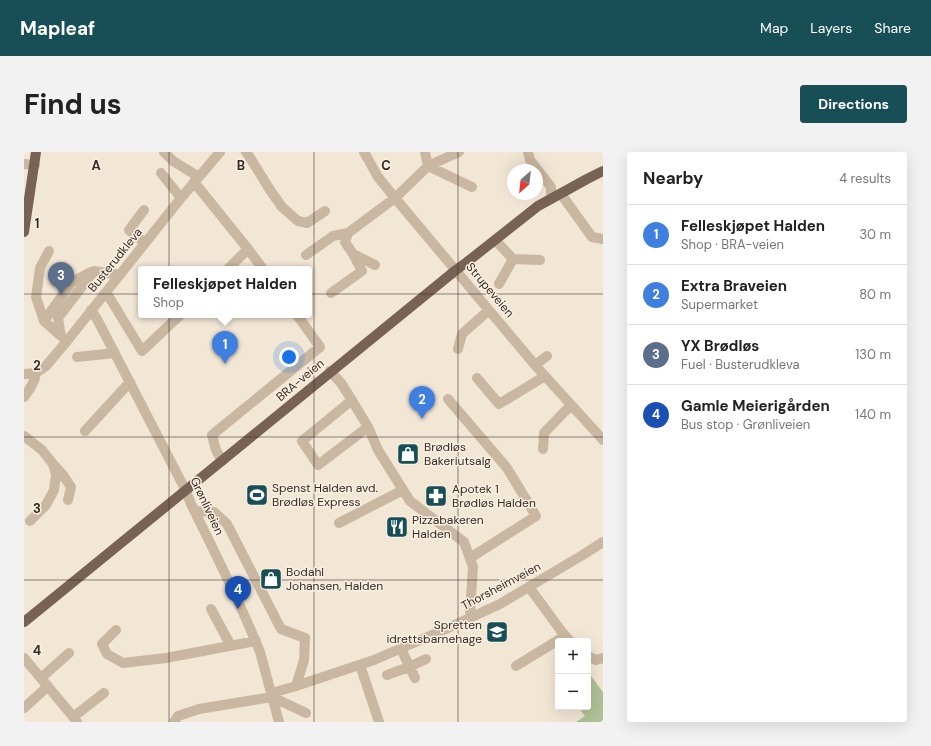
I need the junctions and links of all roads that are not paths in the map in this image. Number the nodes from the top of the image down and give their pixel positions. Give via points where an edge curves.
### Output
1 (36, 152) edge
2 (164, 152) edge
3 (220, 152) edge
4 (246, 152) edge
5 (364, 152) edge
6 (425, 152) edge
7 (458, 152) edge
8 (528, 152) edge
9 (24, 164) edge
10 (34, 165) junction
11 (428, 166) junction
12 (603, 171) edge
13 (161, 173) dead end
14 (196, 180) junction
15 (472, 187) dead end
16 (561, 194) junction
17 (181, 198) junction
18 (395, 198) junction
19 (552, 199) junction
20 (144, 210) dead end
21 (325, 211) dead end
22 (24, 232) edge
23 (348, 233) junction
24 (603, 239) edge
25 (495, 240) junction
26 (145, 243) junction
27 (248, 249) junction
28 (49, 250) dead end
29 (353, 254) junction
30 (306, 255) dead end
31 (513, 259) junction
32 (540, 260) dead end
33 (375, 265) dead end
34 (231, 266) edge
35 (261, 266) edge
36 (456, 270) junction
37 (94, 271) junction
38 (120, 275) junction
39 (499, 284) dead end
40 (106, 292) junction
41 (331, 293) dead end
42 (91, 310) junction
43 (489, 310) junction
44 (177, 318) edge
45 (299, 318) edge
46 (44, 321) junction
47 (64, 338) junction
48 (458, 349) dead end
49 (115, 353) junction
50 (547, 356) dead end
51 (77, 357) dead end
52 (535, 365) junction
53 (330, 371) junction
54 (36, 373) junction
55 (24, 374) edge
56 (545, 376) junction
57 (477, 378) dead end
58 (130, 382) junction
59 (24, 397) edge
60 (352, 400) junction
61 (448, 400) dead end
62 (571, 405) junction
63 (368, 426) junction
64 (85, 431) dead end
65 (24, 436) edge
66 (603, 440) edge
67 (542, 449) dead end
68 (222, 461) junction
69 (53, 464) junction
70 (403, 490) junction
71 (186, 491) junction
72 (68, 500) dead end
73 (194, 511) junction
74 (30, 521) dead end
75 (339, 523) dead end
76 (603, 542) edge
77 (470, 558) junction
78 (529, 587) junction
79 (211, 609) dead end
80 (470, 618) junction
81 (24, 622) edge
82 (116, 630) dead end
83 (567, 638) edge
84 (256, 641) junction
85 (555, 645) edge
86 (231, 646) junction
87 (400, 649) junction
88 (69, 652) dead end
89 (24, 658) edge
90 (591, 658) edge
91 (603, 658) edge
92 (426, 659) dead end
93 (360, 665) junction
94 (516, 666) dead end
95 (409, 667) junction
96 (387, 674) dead end
97 (41, 678) junction
98 (415, 678) dead end
99 (48, 686) junction
100 (296, 686) junction
101 (104, 693) dead end
102 (272, 695) junction
103 (24, 708) edge
104 (306, 713) dead end
105 (75, 719) edge
106 (174, 722) edge
107 (279, 722) edge
108 (378, 722) edge

1 - 10 main road
2 - 14 street
3 - 14 street, Busterudkleva
4 - 21 street via 282,207 298,221 307,224
5 - 18 street, Strupeveien via 378,178
6 - 11 street
7 - 11 street
8 - 19 street via 530,160 550,188
9 - 10 street
10 - 22 main road
11 - 15 street
11 - 18 street
12 - 16 main road, BRA-veien
13 - 17 street
14 - 17 street, Busterudkleva
14 - 27 street
16 - 19 main road, BRA-veien
16 - 24 street via 592,237
17 - 26 street, Busterudkleva
18 - 23 street
18 - 36 street, Strupeveien
19 - 25 main road, BRA-veien via 538,206
20 - 26 street via 129,230
23 - 29 street via 345,242
23 - 30 street via 333,236
25 - 31 street
25 - 36 main road, BRA-veien
26 - 38 street, Busterudkleva
27 - 34 street
27 - 35 street
28 - 46 street via 40,268 36,297
29 - 33 street
29 - 41 street via 362,271
31 - 32 street
31 - 39 street
36 - 43 street, Strupeveien
36 - 53 main road, BRA-veien
37 - 38 street
37 - 46 street via 72,282
37 - 47 street via 58,318
38 - 40 street, Busterudkleva
40 - 42 street, Busterudkleva
40 - 44 street via 142,351
42 - 47 street, Busterudkleva
42 - 49 street, Grønliveien
43 - 48 street via 462,334
43 - 52 street, Strupeveien
45 - 68 street via 320,347 212,435
46 - 47 street
47 - 54 street, Busterudkleva via 46,366
49 - 51 street
49 - 58 street, Grønliveien
50 - 52 street
52 - 56 street, Strupeveien
53 - 60 street
53 - 68 main road, BRA-veien
54 - 55 street
54 - 59 street via 35,381
56 - 57 street via 500,404
56 - 62 street, Strupeveien
58 - 64 street
58 - 71 street, Grønliveien
60 - 63 street
60 - 63 street via 302,441 318,465
61 - 77 street via 507,468 536,516
62 - 66 street, Strupeveien
62 - 67 street via 544,432
63 - 70 street via 378,450
65 - 69 street via 42,450
68 - 71 main road, BRA-veien
69 - 72 street via 71,487
69 - 74 street via 56,475 54,490 46,505
70 - 75 street
70 - 77 street via 410,501 464,542
71 - 73 street, Grønliveien
71 - 81 main road, BRA-veien
73 - 84 street, Grønliveien
73 - 100 street via 214,512 227,524 281,629 305,638 304,660
76 - 78 street, Thorsheimveien
77 - 80 street via 474,567
78 - 80 street, Thorsheimveien
78 - 83 street
79 - 86 street
80 - 87 street, Thorsheimveien
82 - 86 street via 102,644 107,654 123,663
84 - 86 street
84 - 102 street, Grønliveien
85 - 94 street
87 - 93 street, Thorsheimveien
87 - 95 street
88 - 97 street
89 - 97 street
90 - 91 street via 596,660
92 - 95 street
93 - 100 street, Thorsheimveien
93 - 108 street
95 - 96 street
95 - 98 street
97 - 99 street
99 - 103 street
99 - 105 street
100 - 102 street, Thorsheimveien
101 - 105 street
102 - 104 street
102 - 106 street, Thorsheimveien via 199,709 178,716
102 - 107 street, Grønliveien

